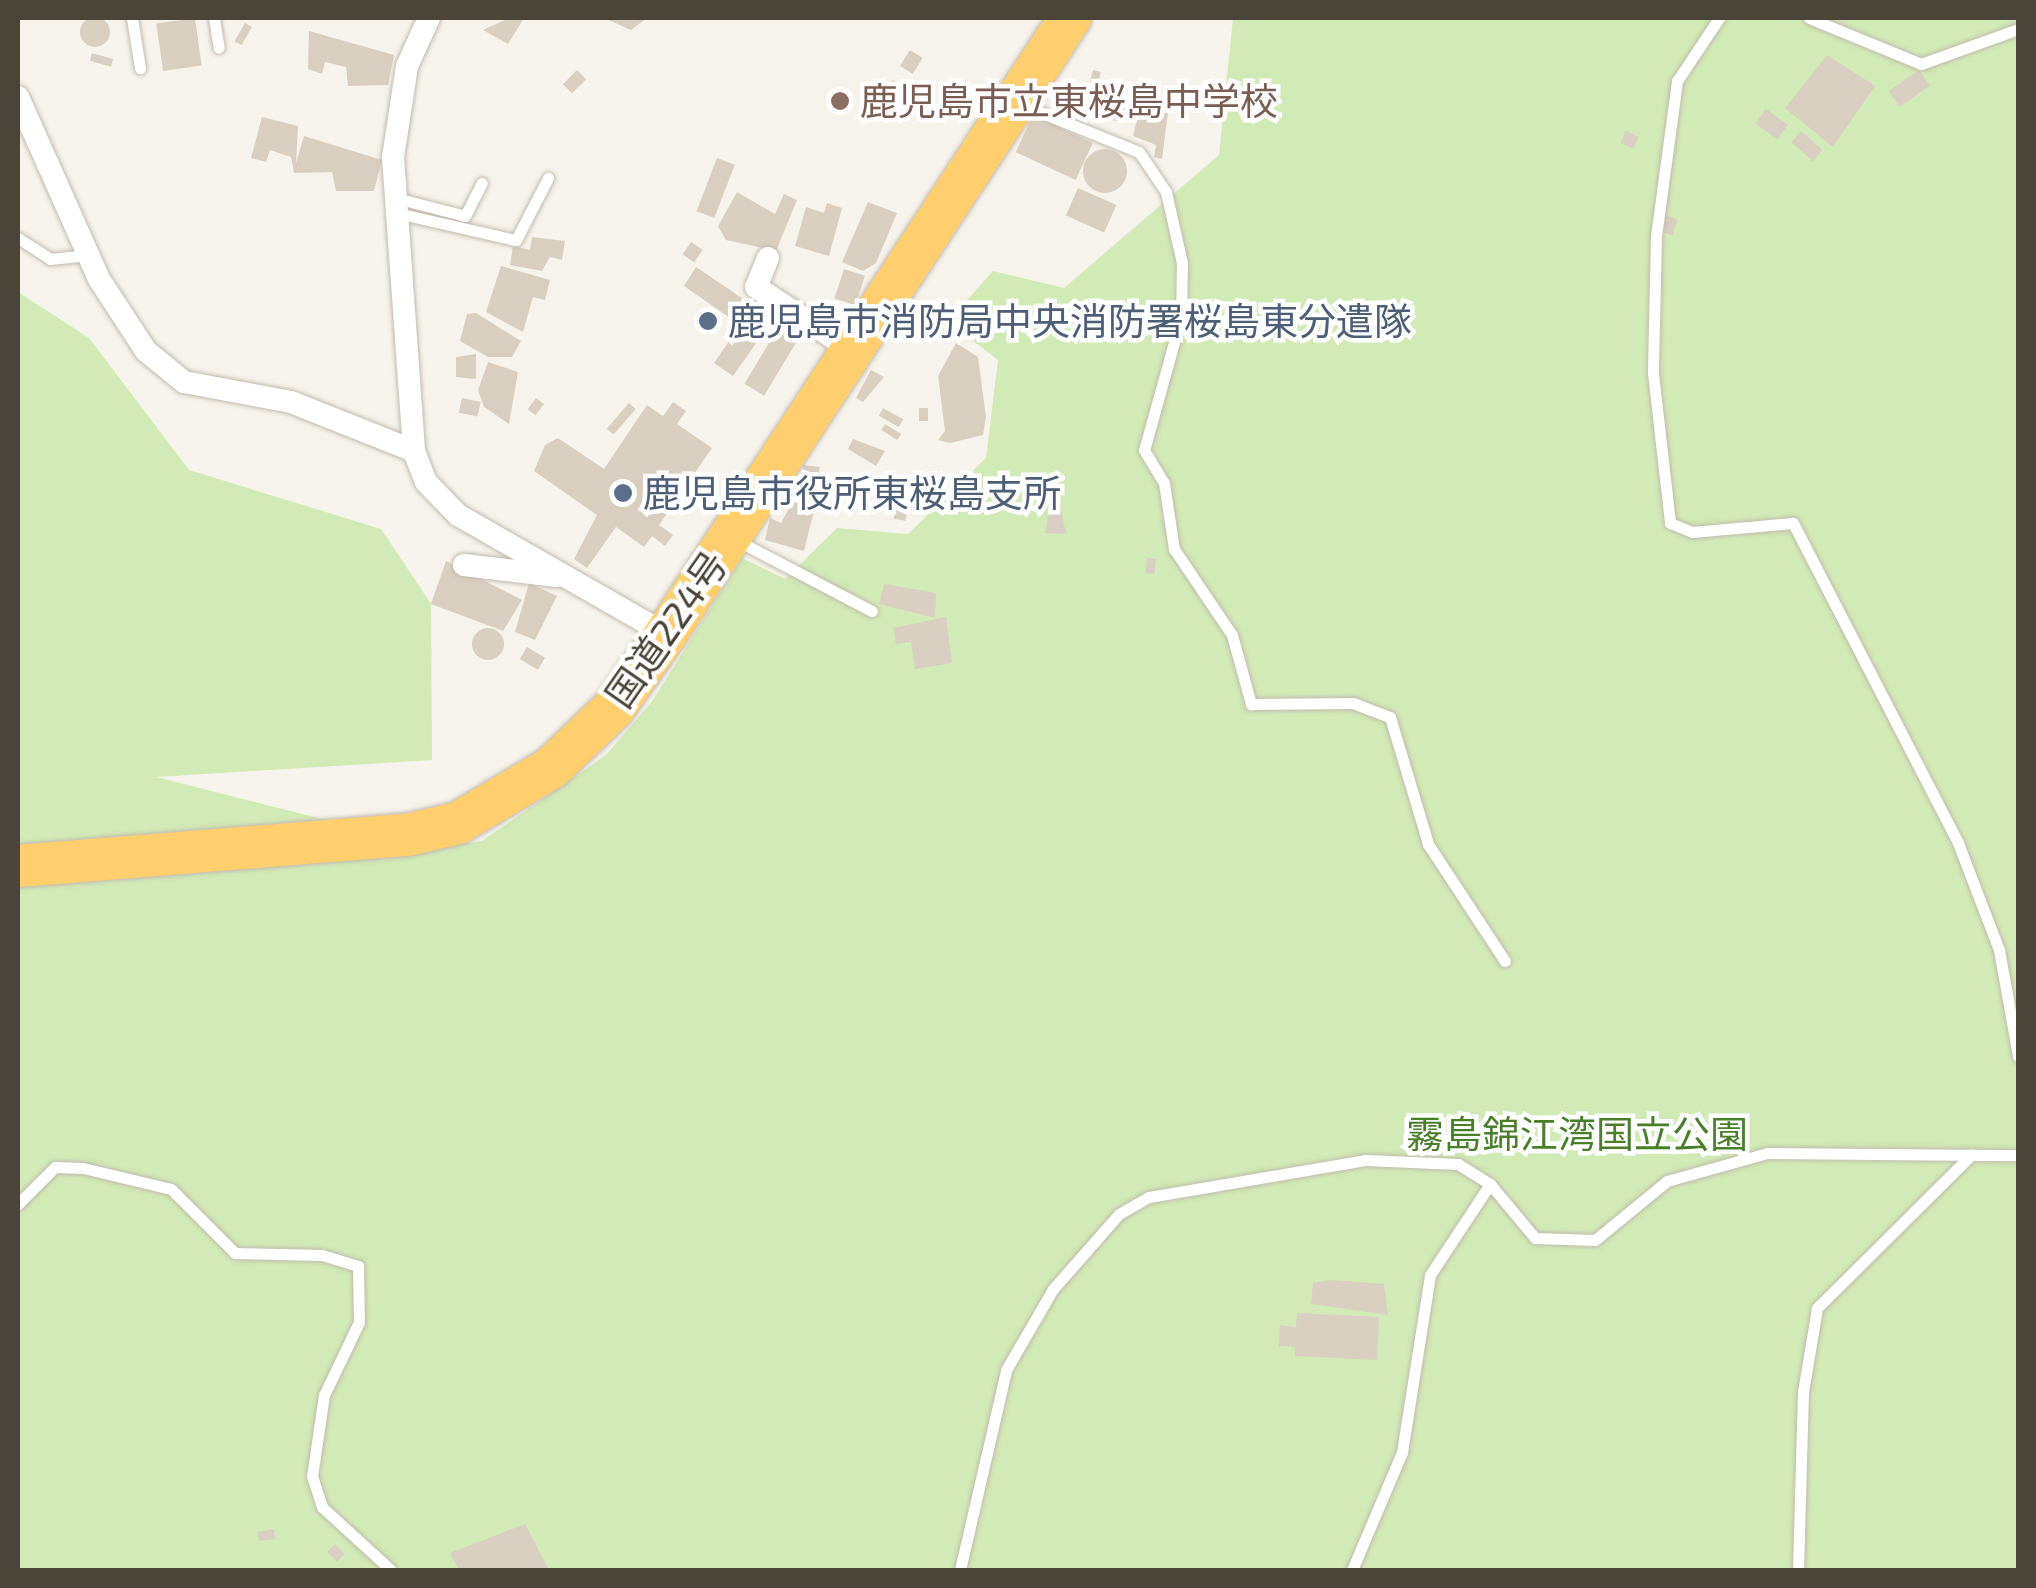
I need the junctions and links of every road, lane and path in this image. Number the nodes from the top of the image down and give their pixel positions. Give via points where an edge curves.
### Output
1 (132, 18) edge
2 (214, 18) edge
3 (429, 18) edge
4 (1070, 18) edge
5 (1719, 18) edge
6 (1809, 18) edge
7 (2018, 29) edge
8 (219, 48) dead end
9 (140, 68) dead end
10 (18, 96) edge
11 (1016, 102) junction
12 (548, 178) dead end
13 (482, 184) dead end
14 (397, 206) junction
15 (18, 238) edge
16 (88, 255) junction
17 (768, 258) dead end
18 (853, 351) junction
19 (414, 452) junction
20 (730, 537) junction
21 (464, 565) dead end
22 (557, 576) junction
23 (872, 611) dead end
24 (666, 634) junction
25 (18, 866) edge
26 (1505, 961) dead end
27 (2018, 1056) edge
28 (1972, 1154) junction
29 (2018, 1154) edge
30 (1490, 1184) junction
31 (18, 1204) edge
32 (391, 1570) edge
33 (960, 1570) edge
34 (1352, 1570) edge
35 (1798, 1570) edge

1 - 9 lane
2 - 8 lane
3 - 14 street via 406,66
4 - 11 highway, 国道224号
5 - 27 lane via 1677,81 1654,254 1653,372 1670,522 1692,532 1792,523 1958,844 1999,950
6 - 7 lane via 1921,64
10 - 16 street
11 - 18 highway, 国道224号
11 - 26 lane via 1114,139 1159,174 1179,248 1181,317 1144,450 1164,483 1174,548 1232,635 1252,704 1353,702 1390,717 1428,844
12 - 14 lane via 516,240
13 - 14 lane via 465,216
14 - 19 street
15 - 16 lane via 50,259
16 - 19 street via 146,350 184,382 291,402
17 - 18 street via 756,287
18 - 20 highway, 国道224号
19 - 22 street via 426,482 458,515
20 - 23 lane
20 - 24 highway, 国道224号
21 - 22 street
22 - 24 street
24 - 25 highway, 国道224号 via 613,709 552,768 458,823 407,835
28 - 29 lane
28 - 30 lane via 1767,1154 1667,1181 1595,1240 1535,1238
28 - 35 lane via 1817,1308 1803,1392
30 - 33 lane via 1458,1164 1365,1160 1202,1185 1119,1214 1053,1289 1006,1370
30 - 34 lane via 1430,1275 1402,1452
31 - 32 lane via 55,1167 82,1168 171,1189 235,1253 322,1255 358,1266 360,1322 324,1395 312,1476 322,1506

